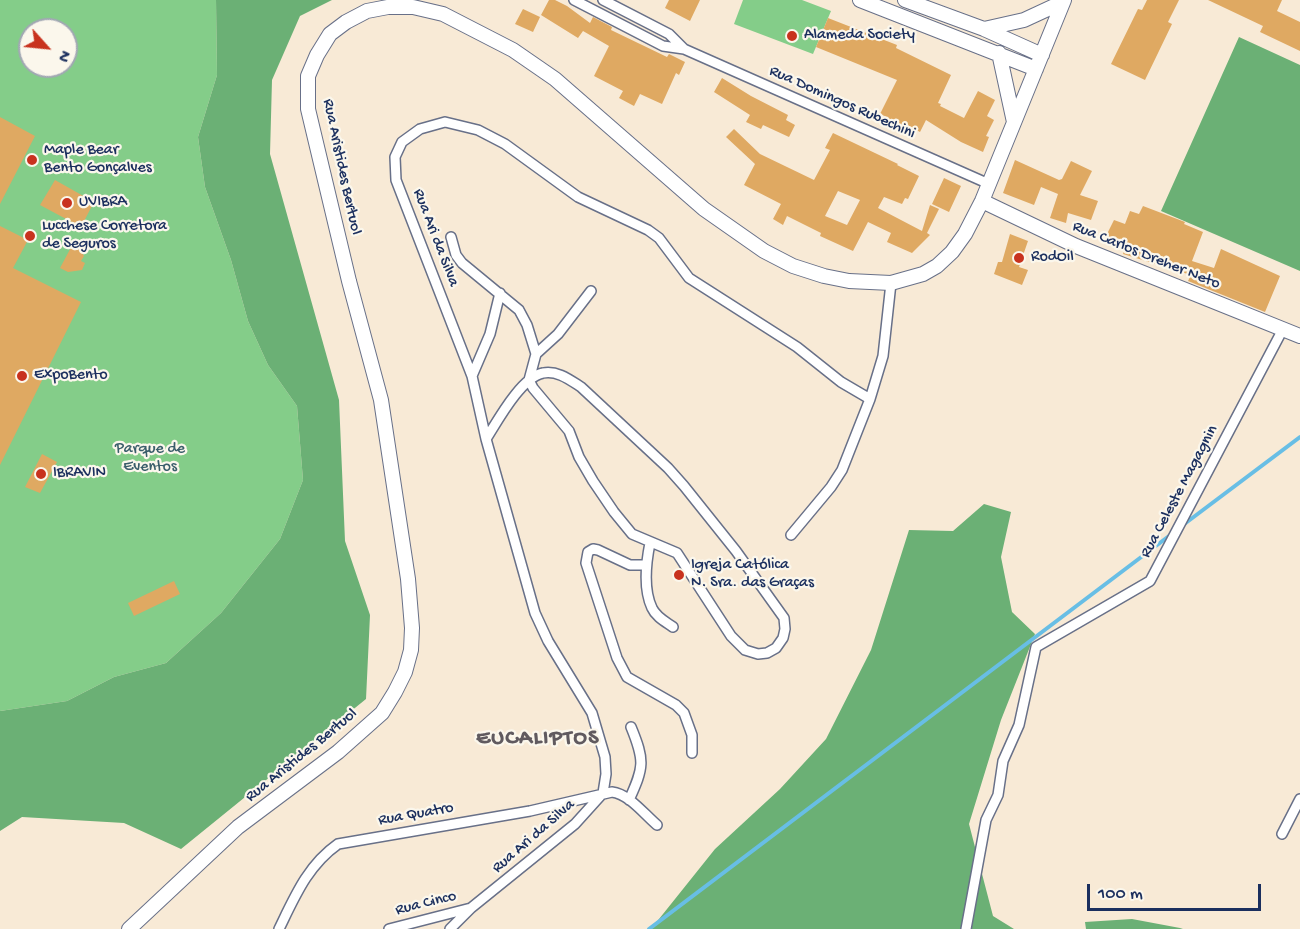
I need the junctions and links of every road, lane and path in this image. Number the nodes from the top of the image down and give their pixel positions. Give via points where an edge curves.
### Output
1 (574, 0) edge
2 (603, 0) edge
3 (905, 0) edge
4 (864, 1) edge
5 (1063, 1) edge
6 (957, 20) junction
7 (984, 29) junction
8 (952, 35) junction
9 (684, 49) junction
10 (999, 53) junction
11 (1042, 55) junction
12 (1036, 69) junction
13 (1014, 122) junction
14 (989, 184) junction
15 (982, 201) junction
16 (452, 237) dead end
17 (891, 283) junction
18 (591, 291) dead end
19 (500, 293) junction
20 (1283, 329) junction
21 (1300, 336) edge
22 (536, 354) junction
23 (472, 376) junction
24 (529, 380) junction
25 (870, 399) junction
26 (486, 439) junction
27 (791, 535) dead end
28 (650, 543) junction
29 (646, 565) junction
30 (673, 627) dead end
31 (631, 727) dead end
32 (692, 753) dead end
33 (603, 793) junction
34 (1300, 799) edge
35 (629, 800) junction
36 (657, 825) dead end
37 (1282, 834) dead end
38 (471, 908) junction
39 (129, 929) edge
40 (279, 929) edge
41 (389, 929) edge
42 (450, 929) edge
43 (966, 929) edge

1 - 9 street, Rua Domingos Rubechini via 663,46
2 - 9 street, Rua Domingos Rubechini via 669,34
3 - 6 main road
4 - 8 main road
5 - 7 main road via 1024,20
5 - 11 main road, Rua Aristides Bertuol
6 - 7 main road
6 - 8 main road
7 - 11 main road
8 - 10 main road
9 - 14 street, Rua Domingos Rubechini
10 - 12 main road
10 - 13 main road
11 - 12 main road, Rua Aristides Bertuol
12 - 13 main road, Rua Aristides Bertuol
13 - 14 main road, Rua Aristides Bertuol
14 - 15 main road, Rua Aristides Bertuol
15 - 17 main road, Rua Aristides Bertuol via 965,234 937,266
15 - 20 main road, Rua Carlos Dreher Neto via 1076,246
16 - 19 street via 462,263
17 - 25 street via 883,356
17 - 39 main road, Rua Aristides Bertuol via 824,276 764,251 704,209 555,79 513,50 443,14 413,7 378,9 367,11 330,34 308,76 308,109 381,400 408,579 411,650 405,672 382,713 338,752 238,827
18 - 22 street via 558,334
19 - 22 street via 519,310
19 - 23 street via 490,334
20 - 21 main road, Rua Carlos Dreher Neto
20 - 43 street, Rua Celeste Magagnin via 1150,581 1036,647 1019,725 1003,761 998,795 986,820
22 - 24 street
23 - 25 street, Rua Ari da Silva via 396,180 395,157 402,142 420,129 445,122 478,130 505,144 578,197 648,230 659,238 689,278 797,346 841,382
23 - 26 street, Rua Ari da Silva
24 - 26 street
24 - 28 street via 568,432 588,473 614,512 633,534
24 - 28 street via 541,373 566,378 596,400 668,468 736,551 784,618 783,638 776,648 758,654 745,650 731,636 677,553
25 - 27 street via 842,470
26 - 33 street, Rua Ari da Silva via 535,613 592,713 605,757
28 - 29 street
29 - 30 street via 652,608
29 - 32 street via 630,565 593,549 586,557 617,658 627,677 684,714 692,735
31 - 35 street via 643,762
33 - 35 street via 617,793
33 - 38 street, Rua Ari da Silva via 575,824
33 - 40 street, Rua Quatro via 530,811 338,844 308,872
34 - 37 street
35 - 36 street
38 - 41 street, Rua Cinco
38 - 42 street, Rua Ari da Silva

